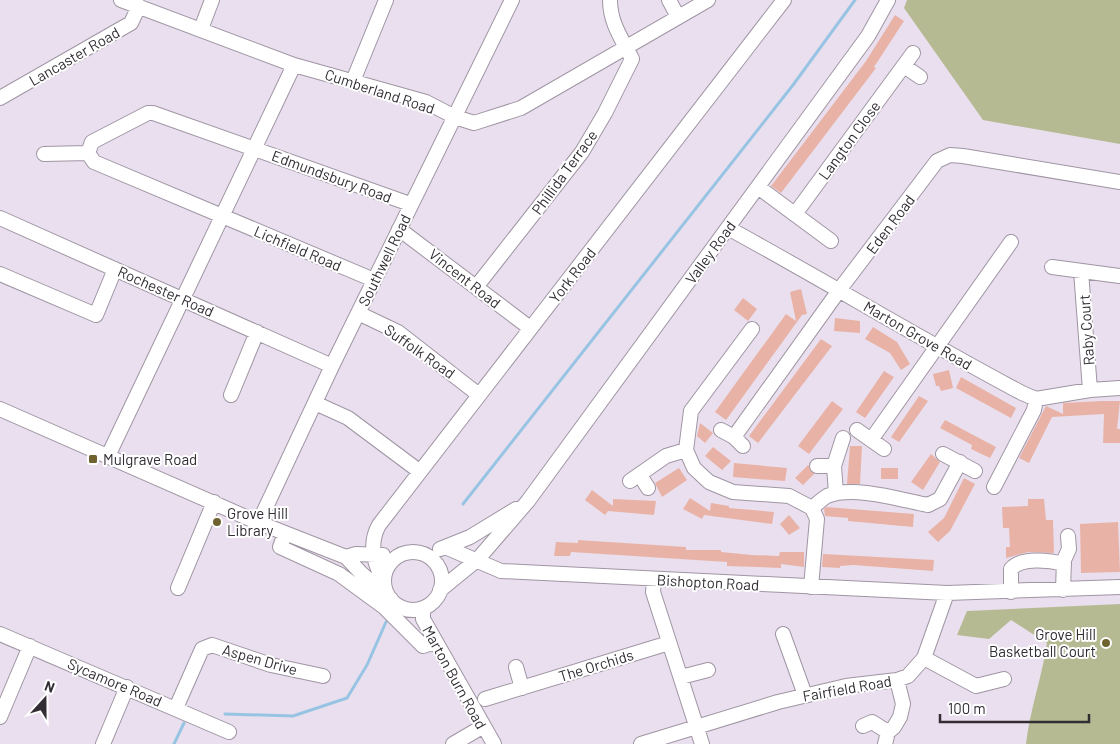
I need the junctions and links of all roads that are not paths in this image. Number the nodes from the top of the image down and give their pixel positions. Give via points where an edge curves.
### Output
1 (121, 0) edge
2 (212, 0) edge
3 (386, 0) edge
4 (512, 0) edge
5 (610, 0) edge
6 (669, 0) edge
7 (708, 0) edge
8 (784, 0) edge
9 (888, 0) edge
10 (139, 6) junction
11 (678, 17) junction
12 (201, 29) junction
13 (626, 47) junction
14 (913, 53) dead end
15 (294, 65) junction
16 (904, 66) junction
17 (920, 77) dead end
18 (353, 80) junction
19 (0, 98) edge
20 (455, 117) junction
21 (254, 147) junction
22 (88, 153) junction
23 (44, 154) dead end
24 (1120, 182) edge
25 (758, 187) junction
26 (410, 204) junction
27 (795, 214) junction
28 (222, 215) junction
29 (0, 218) edge
30 (728, 228) junction
31 (399, 229) junction
32 (832, 241) dead end
33 (1011, 242) dead end
34 (1052, 267) dead end
35 (115, 269) junction
36 (1081, 271) junction
37 (0, 274) edge
38 (1120, 276) edge
39 (374, 280) junction
40 (476, 287) junction
41 (840, 289) junction
42 (182, 298) junction
43 (358, 313) junction
44 (530, 328) junction
45 (752, 329) dead end
46 (257, 332) junction
47 (938, 348) junction
48 (332, 366) junction
49 (1120, 388) edge
50 (1090, 390) junction
51 (231, 395) dead end
52 (479, 395) junction
53 (1036, 399) junction
54 (314, 403) junction
55 (0, 409) edge
56 (857, 430) dead end
57 (732, 438) dead end
58 (843, 438) dead end
59 (871, 440) junction
60 (884, 449) dead end
61 (686, 450) junction
62 (943, 454) dead end
63 (108, 456) junction
64 (960, 462) junction
65 (817, 466) dead end
66 (834, 466) junction
67 (419, 471) junction
68 (975, 471) dead end
69 (994, 487) dead end
70 (648, 488) dead end
71 (836, 493) junction
72 (528, 501) junction
73 (214, 502) junction
74 (812, 508) junction
75 (259, 522) junction
76 (285, 533) junction
77 (1068, 536) dead end
78 (445, 547) junction
79 (374, 555) junction
80 (425, 555) junction
81 (346, 557) junction
82 (398, 557) junction
83 (477, 560) junction
84 (1064, 564) junction
85 (654, 580) junction
86 (811, 587) junction
87 (1120, 587) edge
88 (178, 588) dead end
89 (440, 590) junction
90 (1063, 590) junction
91 (1005, 592) junction
92 (948, 594) junction
93 (387, 596) junction
94 (423, 608) junction
95 (0, 634) edge
96 (783, 634) dead end
97 (436, 642) junction
98 (669, 643) junction
99 (30, 646) junction
100 (924, 658) junction
101 (516, 667) dead end
102 (708, 670) dead end
103 (323, 676) dead end
104 (681, 677) junction
105 (897, 680) junction
106 (1004, 680) dead end
107 (127, 687) junction
108 (522, 688) junction
109 (806, 695) junction
110 (485, 699) dead end
111 (176, 708) junction
112 (0, 717) edge
113 (482, 726) junction
114 (697, 726) junction
115 (863, 726) dead end
116 (229, 732) dead end
117 (886, 738) edge
118 (103, 744) edge
119 (453, 744) edge
120 (494, 744) edge
121 (641, 744) edge
122 (702, 744) edge

1 - 10 street, Cumberland Road
2 - 12 street
3 - 18 street
4 - 20 street, Southwell Road
5 - 13 street via 614,25
6 - 11 street
7 - 11 street, Cumberland Road
8 - 44 street, York Road
9 - 25 street, Valley Road via 868,36
10 - 12 street, Cumberland Road
10 - 19 street, Lancaster Road via 131,23
11 - 13 street, Cumberland Road
12 - 15 street, Cumberland Road
13 - 20 street, Cumberland Road via 521,108 474,123
13 - 40 street, Phillida Terrace via 632,58 582,152
14 - 16 street, Langton Close
15 - 18 street, Cumberland Road
15 - 21 street
16 - 17 street
16 - 27 street, Langton Close
18 - 20 street, Cumberland Road via 426,102
20 - 26 street, Southwell Road
21 - 22 street, Edmundsbury Road via 153,112 92,142
21 - 26 street, Edmundsbury Road
21 - 28 street
22 - 23 street
22 - 28 street, Lichfield Road via 94,162
24 - 41 street, Eden Road via 950,155 937,162
25 - 27 street
25 - 30 street, Valley Road
26 - 31 street, Southwell Road
27 - 32 street
28 - 39 street, Lichfield Road
28 - 42 street
29 - 35 street, Rochester Road
30 - 41 street, Marton Grove Road
30 - 72 street, Valley Road
31 - 39 street, Southwell Road
31 - 40 street, Vincent Road
33 - 47 street
34 - 36 street, Raby Court
35 - 37 street via 96,315
35 - 42 street, Rochester Road
36 - 38 street, Raby Court
36 - 50 street, Raby Court
39 - 43 street, Southwell Road
40 - 44 street, Vincent Road
41 - 47 street, Marton Grove Road
41 - 57 street, Eden Road
42 - 46 street, Rochester Road
42 - 63 street
43 - 48 street, Southwell Road
43 - 52 street, Suffolk Road via 398,332
44 - 52 street, York Road
45 - 61 street via 737,338 691,411
46 - 48 street, Rochester Road
46 - 51 street
47 - 53 street, Marton Grove Road
47 - 59 street
48 - 54 street, Southwell Road
49 - 50 street
50 - 53 street
52 - 67 street, York Road
53 - 69 street via 1034,410
54 - 67 street via 348,418
54 - 75 street, Southwell Road
55 - 63 street
56 - 59 street
58 - 66 street
59 - 60 street
61 - 70 street via 666,456 635,478
61 - 74 street via 694,468 709,482 733,492 790,496
62 - 64 street
63 - 73 street
64 - 68 street
64 - 71 street via 935,504 888,495
65 - 66 street
66 - 71 street
67 - 79 street, York Road via 373,535
71 - 74 street
72 - 78 street, Valley Road via 470,537
72 - 83 street, Valley Road
73 - 75 street
73 - 88 street
74 - 86 street via 817,519
75 - 76 street
76 - 81 street
76 - 93 street via 280,547
77 - 84 street via 1069,549
78 - 80 street, Valley Road
78 - 83 street, Bishopton Road
79 - 81 street
79 - 82 street
79 - 93 street
80 - 82 street via 411,552
80 - 89 street via 438,566
81 - 93 street
82 - 93 street via 387,568
83 - 85 street, Bishopton Road via 501,571
83 - 89 street, Valley Road
84 - 90 street
84 - 91 street via 1045,561 1015,565
85 - 86 street, Bishopton Road
85 - 98 street via 654,592
86 - 92 street, Bishopton Road
87 - 90 street
89 - 94 street via 437,598
90 - 91 street
91 - 92 street, Bishopton Road
92 - 100 street, Fairfield Road
93 - 94 street via 405,609
93 - 97 street via 423,646
94 - 97 street, Marton Burn Road via 423,619
95 - 99 street, Sycamore Road
96 - 109 street
97 - 113 street, Marton Burn Road
98 - 104 street
98 - 108 street, The Orchids
99 - 107 street, Sycamore Road
99 - 112 street
100 - 105 street, Fairfield Road via 908,676
100 - 106 street via 976,686
101 - 108 street
102 - 104 street
103 - 111 street, Aspen Drive via 271,665 212,645 202,649
104 - 114 street
105 - 109 street, Fairfield Road
105 - 117 street via 903,704 897,722
107 - 111 street, Sycamore Road
107 - 118 street
108 - 110 street, The Orchids
109 - 114 street, Fairfield Road
111 - 116 street, Sycamore Road
113 - 119 street
113 - 120 street, Marton Burn Road
114 - 121 street, Fairfield Road
114 - 122 street
115 - 117 street via 872,722

